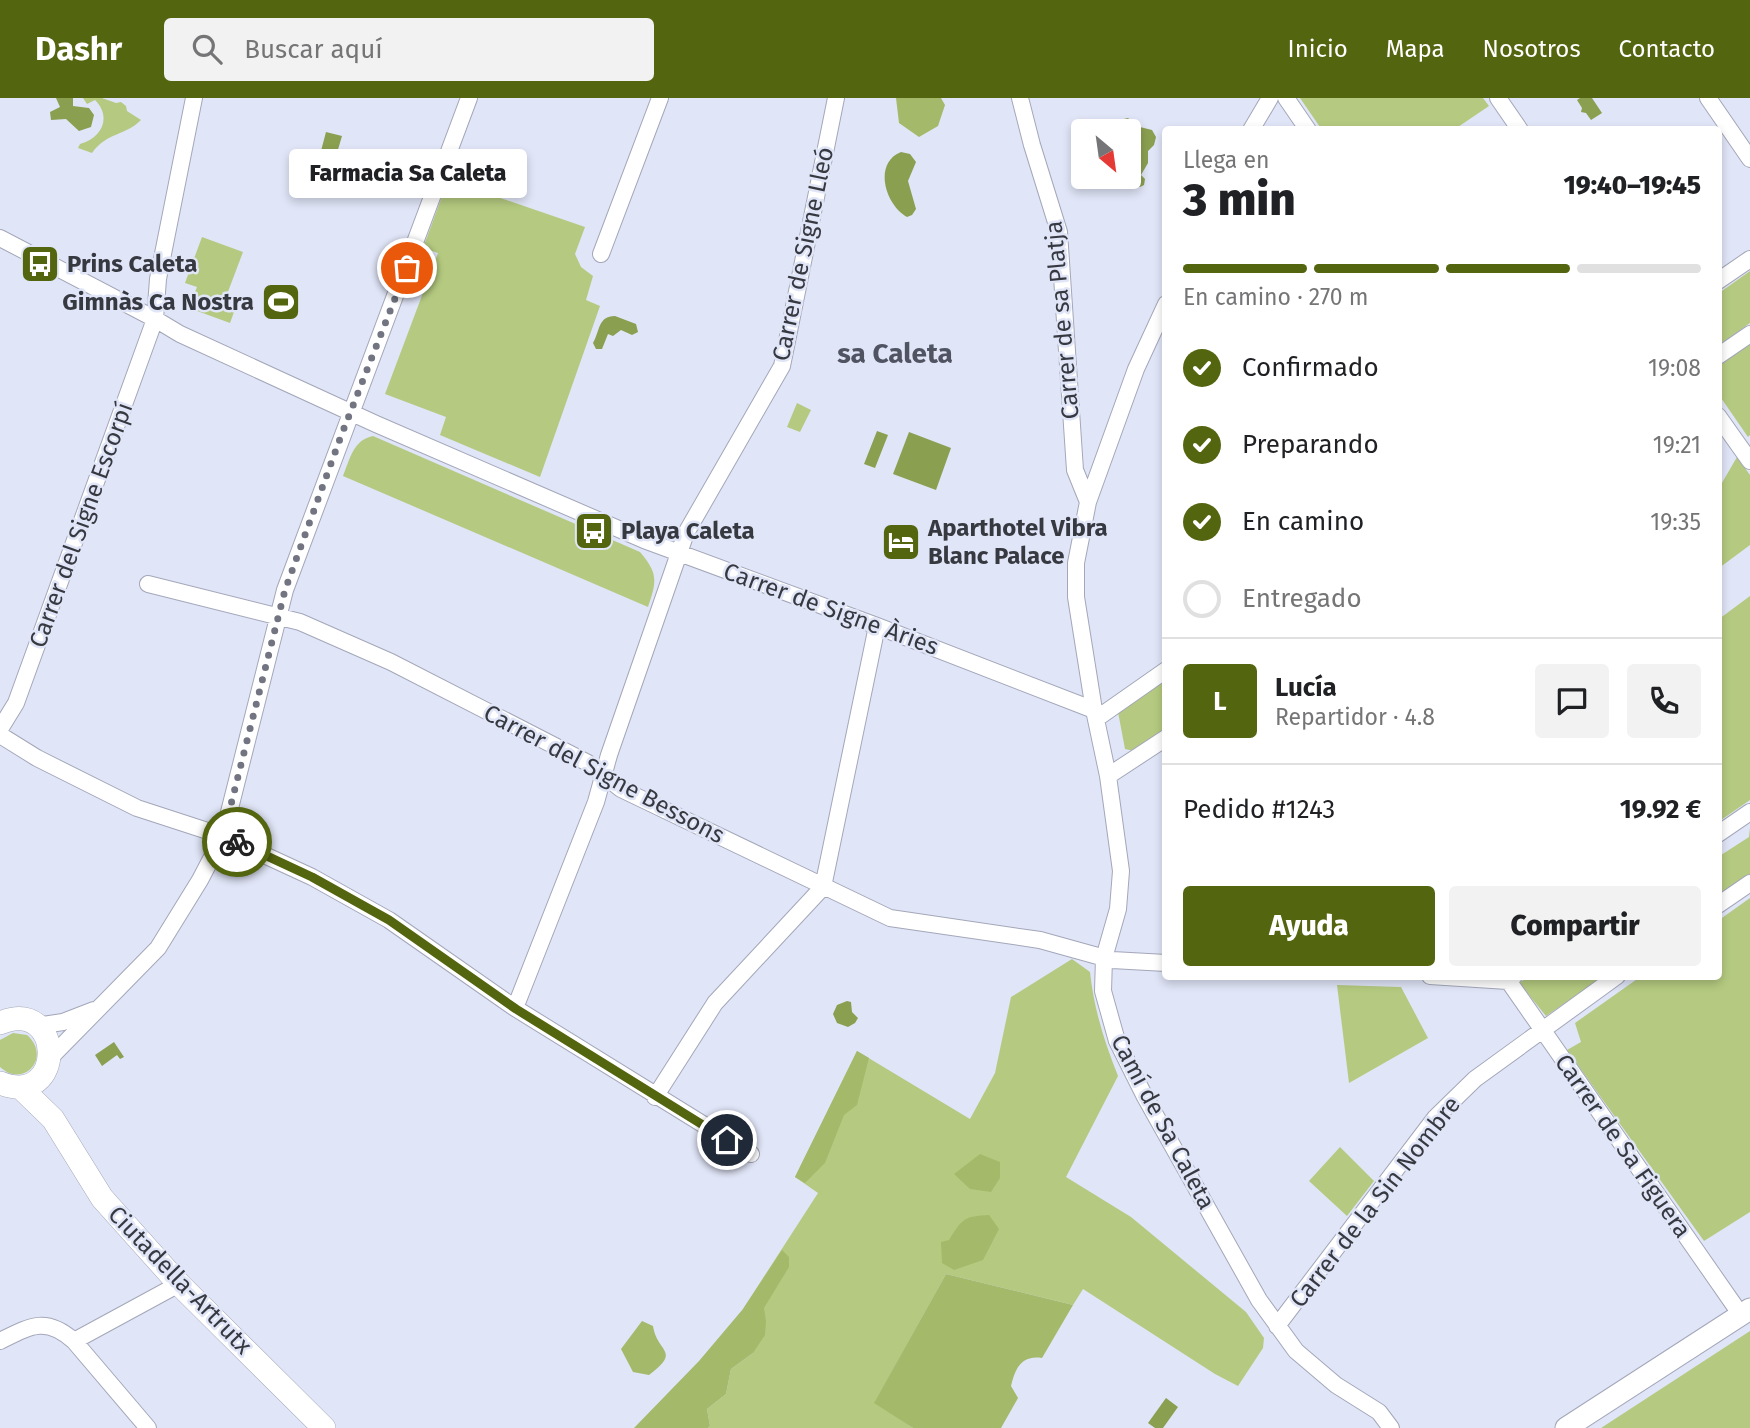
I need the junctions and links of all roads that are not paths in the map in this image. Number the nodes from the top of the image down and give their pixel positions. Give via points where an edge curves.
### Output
1 (194, 98) edge
2 (469, 98) edge
3 (660, 98) edge
4 (836, 98) edge
5 (1020, 98) edge
6 (1270, 98) edge
7 (1286, 98) edge
8 (1498, 98) edge
9 (1708, 98) edge
10 (1253, 126) edge
11 (1305, 126) edge
12 (1517, 126) edge
13 (1750, 159) edge
14 (0, 238) edge
15 (601, 254) dead end
16 (1750, 259) edge
17 (1722, 278) edge
18 (1162, 313) edge
19 (155, 318) junction
20 (1750, 334) edge
21 (1722, 353) edge
22 (351, 413) junction
23 (1722, 422) edge
24 (1750, 461) edge
25 (1088, 502) junction
26 (678, 552) junction
27 (148, 584) dead end
28 (278, 617) junction
29 (877, 626) junction
30 (1162, 673) edge
31 (1095, 715) junction
32 (0, 729) edge
33 (0, 735) edge
34 (1162, 741) edge
35 (604, 775) junction
36 (1108, 776) junction
37 (1750, 812) edge
38 (1722, 831) edge
39 (223, 836) junction
40 (1750, 883) edge
41 (823, 887) junction
42 (1722, 902) edge
43 (1104, 958) junction
44 (1162, 963) edge
45 (1510, 980) edge
46 (1611, 980) edge
47 (96, 1009) junction
48 (516, 1009) junction
49 (13, 1018) edge
50 (1542, 1030) junction
51 (48, 1064) junction
52 (10, 1085) edge
53 (655, 1097) junction
54 (53, 1119) junction
55 (751, 1154) dead end
56 (180, 1284) junction
57 (1746, 1312) edge
58 (1277, 1326) junction
59 (0, 1341) edge
60 (74, 1341) junction
61 (320, 1426) edge
62 (148, 1428) edge
63 (1391, 1428) edge
64 (1566, 1428) edge

1 - 19 street via 158,279
2 - 22 street
3 - 15 street
4 - 26 street, Carrer de Signe Lleó via 782,366
5 - 25 street, Carrer de sa Platja via 1059,232 1075,470
6 - 10 street
7 - 11 street
8 - 12 street
9 - 13 street
14 - 19 street, Carrer de Signe Àries
16 - 17 street
18 - 25 street, Camí de Sa Caleta via 1136,369
19 - 22 street, Carrer de Signe Àries
19 - 32 street, Carrer del Signe Escorpí via 16,703
20 - 21 street
22 - 26 street, Carrer de Signe Àries
22 - 28 street
23 - 24 street
25 - 31 street, Camí de Sa Caleta via 1076,563 1076,597
26 - 29 street, Carrer de Signe Àries
26 - 35 street, Carrer de Signe Lleó
27 - 28 street, Carrer del Signe Bessons
28 - 35 street, Carrer del Signe Bessons via 391,662
28 - 39 street
29 - 31 street, Carrer de Signe Àries
29 - 41 street
30 - 31 street
31 - 36 street, Camí de Sa Caleta
33 - 39 street via 137,808
34 - 36 street
35 - 41 street, Carrer del Signe Bessons via 621,789
35 - 48 street, Carrer de Signe Lleó
36 - 43 street, Camí de Sa Caleta via 1121,871 1118,909
37 - 38 street
39 - 47 street via 158,948
39 - 48 street via 312,877 389,920
40 - 42 street
41 - 43 street, Carrer del Signe Bessons via 890,918 1040,940
41 - 53 street via 715,1003
43 - 44 street, Carrer del Signe Bessons
43 - 58 street, Camí de Sa Caleta via 1103,992 1117,1041 1241,1270
45 - 50 street, Carrer de Sa Figuera
46 - 50 street, Carrer de la Sin Nombre
47 - 49 street via 63,1022
47 - 51 street
48 - 53 street
49 - 51 main road via 48,1040
50 - 57 street, Carrer de Sa Figuera
50 - 58 street, Carrer de la Sin Nombre via 1475,1079 1435,1118
51 - 52 main road via 37,1080
51 - 54 main road via 46,1093
52 - 54 main road
53 - 55 street
54 - 56 main road, Ciutadella-Artrutx via 102,1198
56 - 60 street
56 - 61 main road, Ciutadella-Artrutx
57 - 64 street
58 - 63 street, Camí de Sa Caleta via 1316,1369 1379,1412
59 - 60 street via 39,1325 60,1329
60 - 62 street

